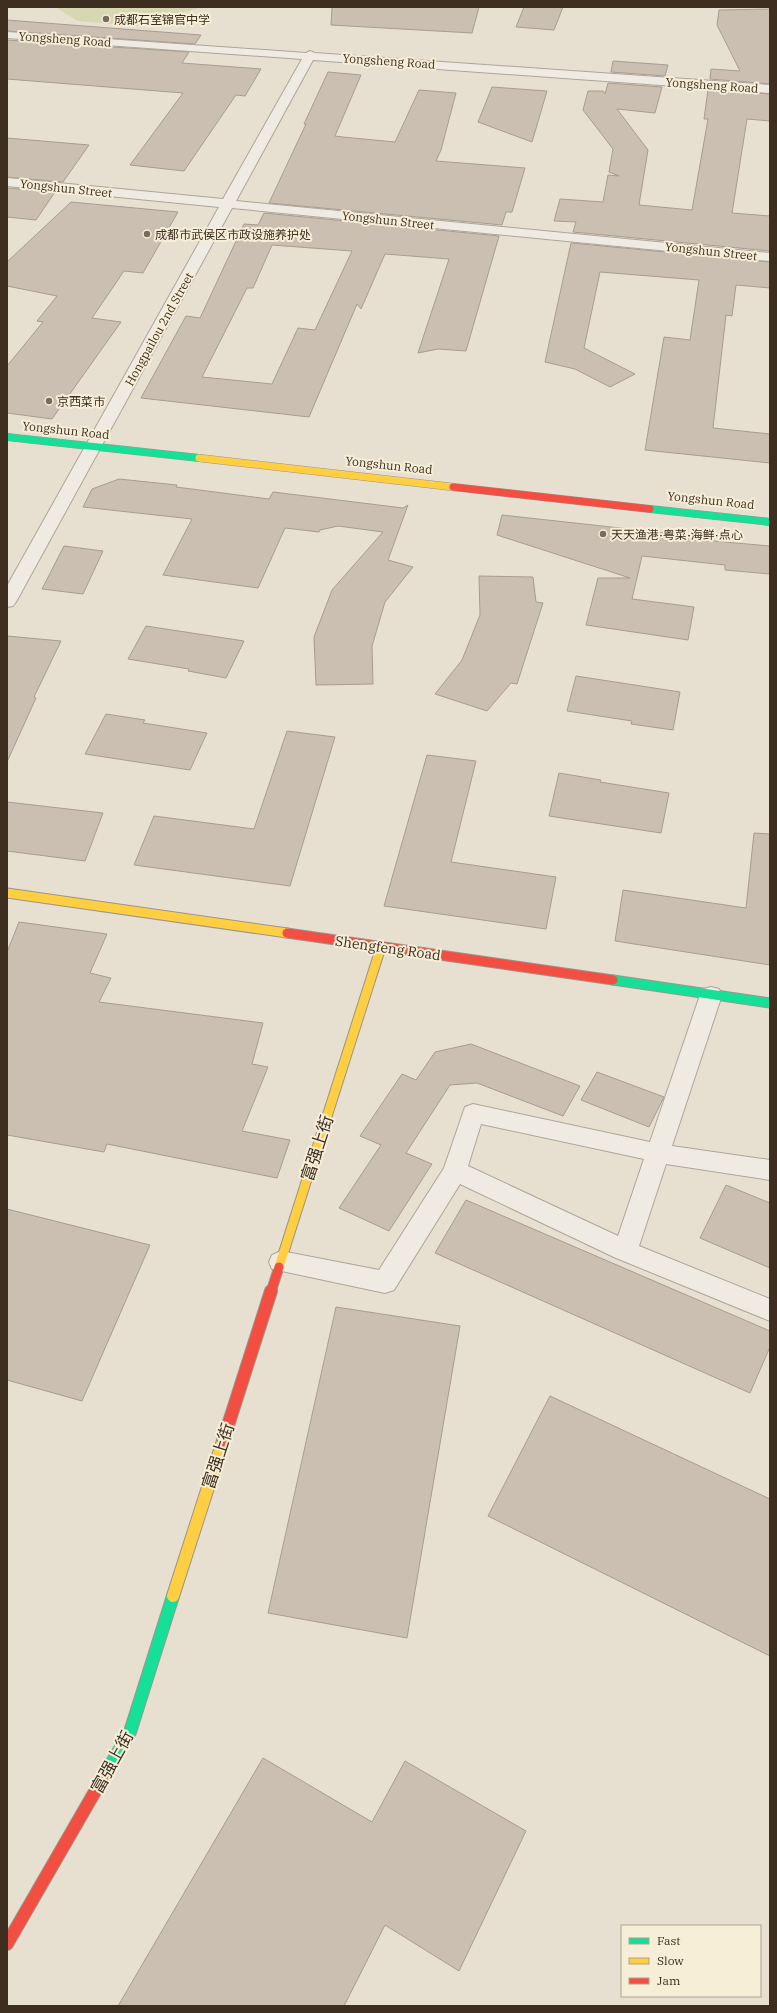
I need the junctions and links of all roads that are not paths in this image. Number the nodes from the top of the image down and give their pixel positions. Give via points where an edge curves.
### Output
1 (7, 35) edge
2 (310, 56) junction
3 (770, 89) edge
4 (7, 182) edge
5 (228, 204) junction
6 (770, 257) edge
7 (7, 437) edge
8 (99, 437) junction
9 (770, 522) edge
10 (7, 602) edge
11 (7, 893) edge
12 (381, 948) junction
13 (711, 995) junction
14 (770, 1003) edge
15 (658, 1152) junction
16 (770, 1170) edge
17 (455, 1171) junction
18 (625, 1251) junction
19 (280, 1262) junction
20 (770, 1310) edge
21 (7, 1944) edge

1 - 2 street, Yongsheng Road
2 - 3 street, Yongsheng Road
2 - 5 street, Hongpailou 2nd Street
4 - 5 street, Yongshun Street
5 - 6 street, Yongshun Street
5 - 8 street, Hongpailou 2nd Street
7 - 8 street
8 - 9 street
8 - 10 street, Hongpailou 2nd Street
11 - 12 street, Shengfeng Road
12 - 13 street, Shengfeng Road
12 - 19 street, 富强上街
13 - 14 street, Shengfeng Road
13 - 15 street
15 - 16 street
15 - 17 street via 473,1113
15 - 18 street
17 - 18 street
17 - 19 street via 385,1282
18 - 20 street
19 - 21 street, 富强上街 via 130,1732

